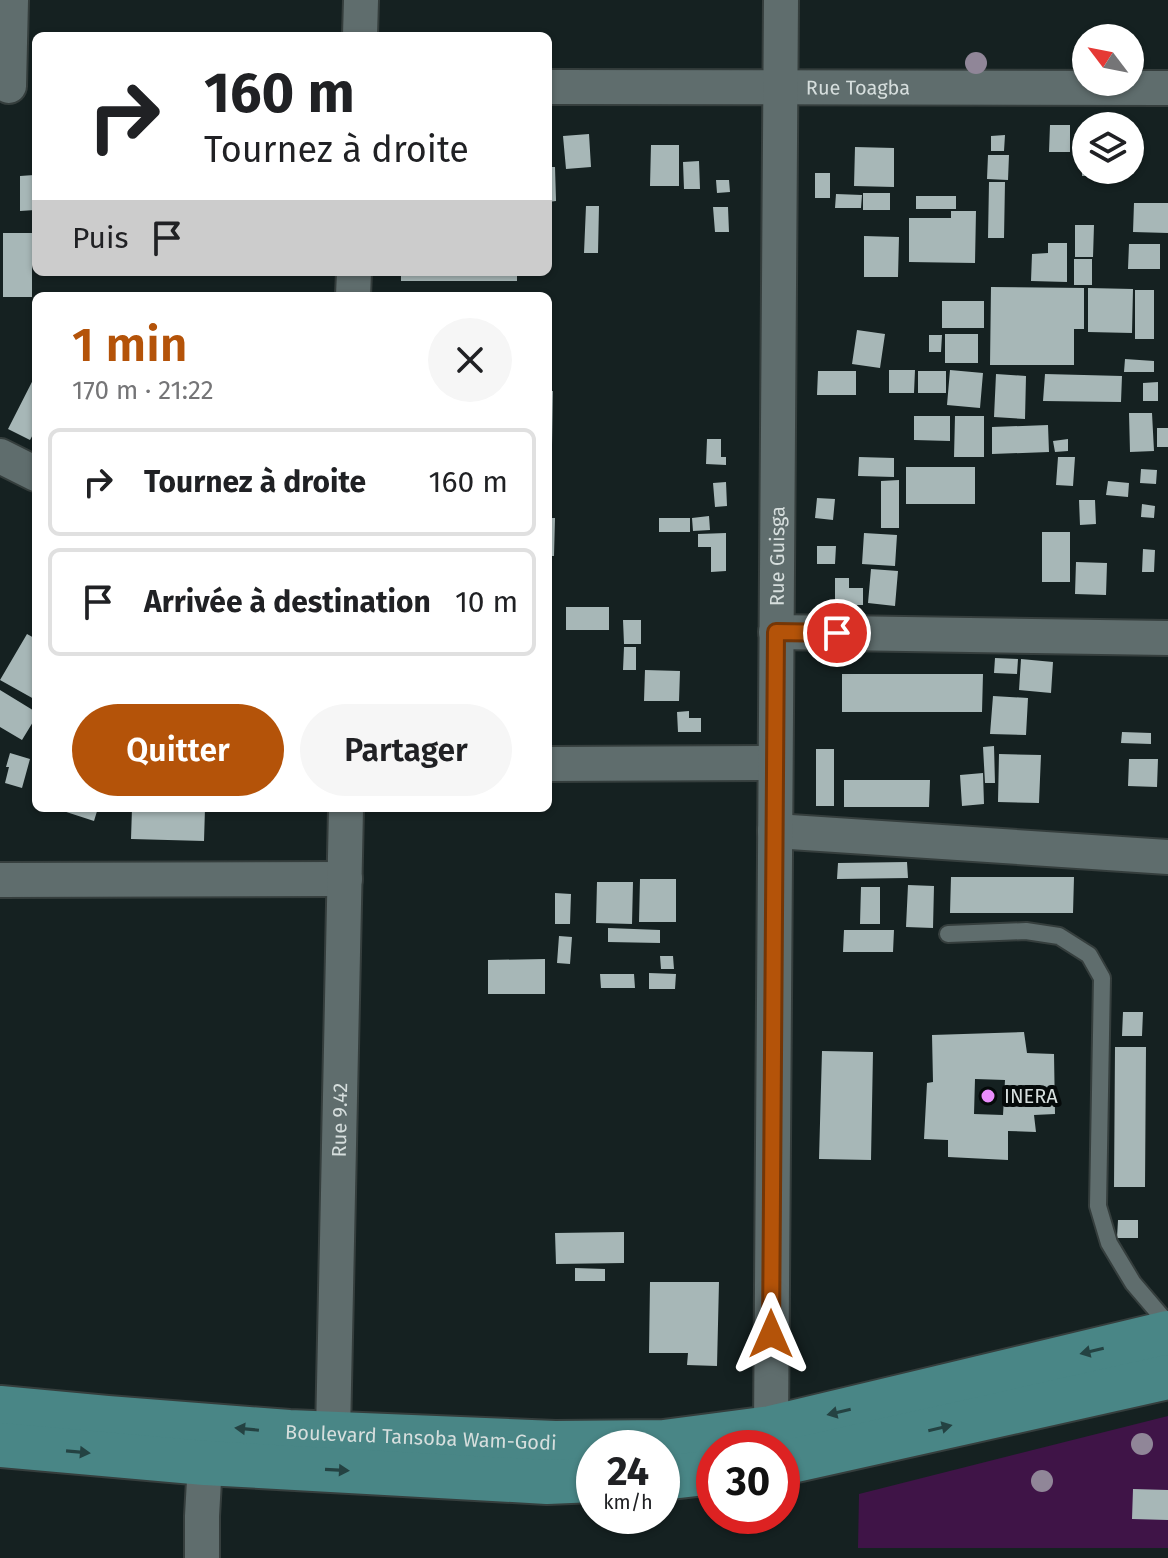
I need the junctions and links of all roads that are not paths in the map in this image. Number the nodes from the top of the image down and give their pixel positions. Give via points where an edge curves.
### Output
1 (11, 0) edge
2 (361, 0) edge
3 (781, 0) edge
4 (360, 32) edge
5 (15, 86) edge
6 (552, 87) edge
7 (780, 87) junction
8 (1168, 88) edge
9 (0, 456) edge
10 (32, 472) edge
11 (776, 632) junction
12 (1168, 638) edge
13 (775, 763) junction
14 (552, 764) edge
15 (346, 812) edge
16 (775, 831) junction
17 (1168, 857) edge
18 (345, 879) junction
19 (0, 880) edge
20 (948, 934) dead end
21 (1168, 1324) edge
22 (1168, 1333) edge
23 (1168, 1377) edge
24 (0, 1408) edge
25 (775, 1430) edge
26 (333, 1434) junction
27 (800, 1439) edge
28 (800, 1442) edge
29 (696, 1443) edge
30 (0, 1445) edge
31 (205, 1463) junction
32 (576, 1481) edge
33 (202, 1516) junction
34 (185, 1558) edge
35 (202, 1558) edge

1 - 5 street
2 - 4 street
3 - 7 street, Rue Guisga
6 - 7 street, Rue Toagba
7 - 8 street, Rue Toagba
7 - 11 street, Rue Guisga
9 - 10 street
11 - 12 street
11 - 13 street, Rue Guisga
13 - 14 street
13 - 16 street, Rue Guisga
15 - 18 street, Rue 9.42
16 - 17 street
16 - 25 street, Rue Guisga
18 - 19 street
18 - 26 street, Rue 9.42
20 - 21 lane via 1026,931 1059,936 1089,955 1102,978 1098,1206 1109,1243 1133,1283
22 -> 27 main road, Boulevard Tansoba Wam-Godi
28 -> 23 main road, Boulevard Tansoba Wam-Godi
26 -> 24 main road, Boulevard Tansoba Wam-Godi
26 - 29 main road, Boulevard Tansoba Wam-Godi
30 -> 31 main road, Boulevard Tansoba Wam-Godi
31 -> 32 main road, Boulevard Tansoba Wam-Godi
31 - 33 street
33 - 34 street
33 - 35 street

